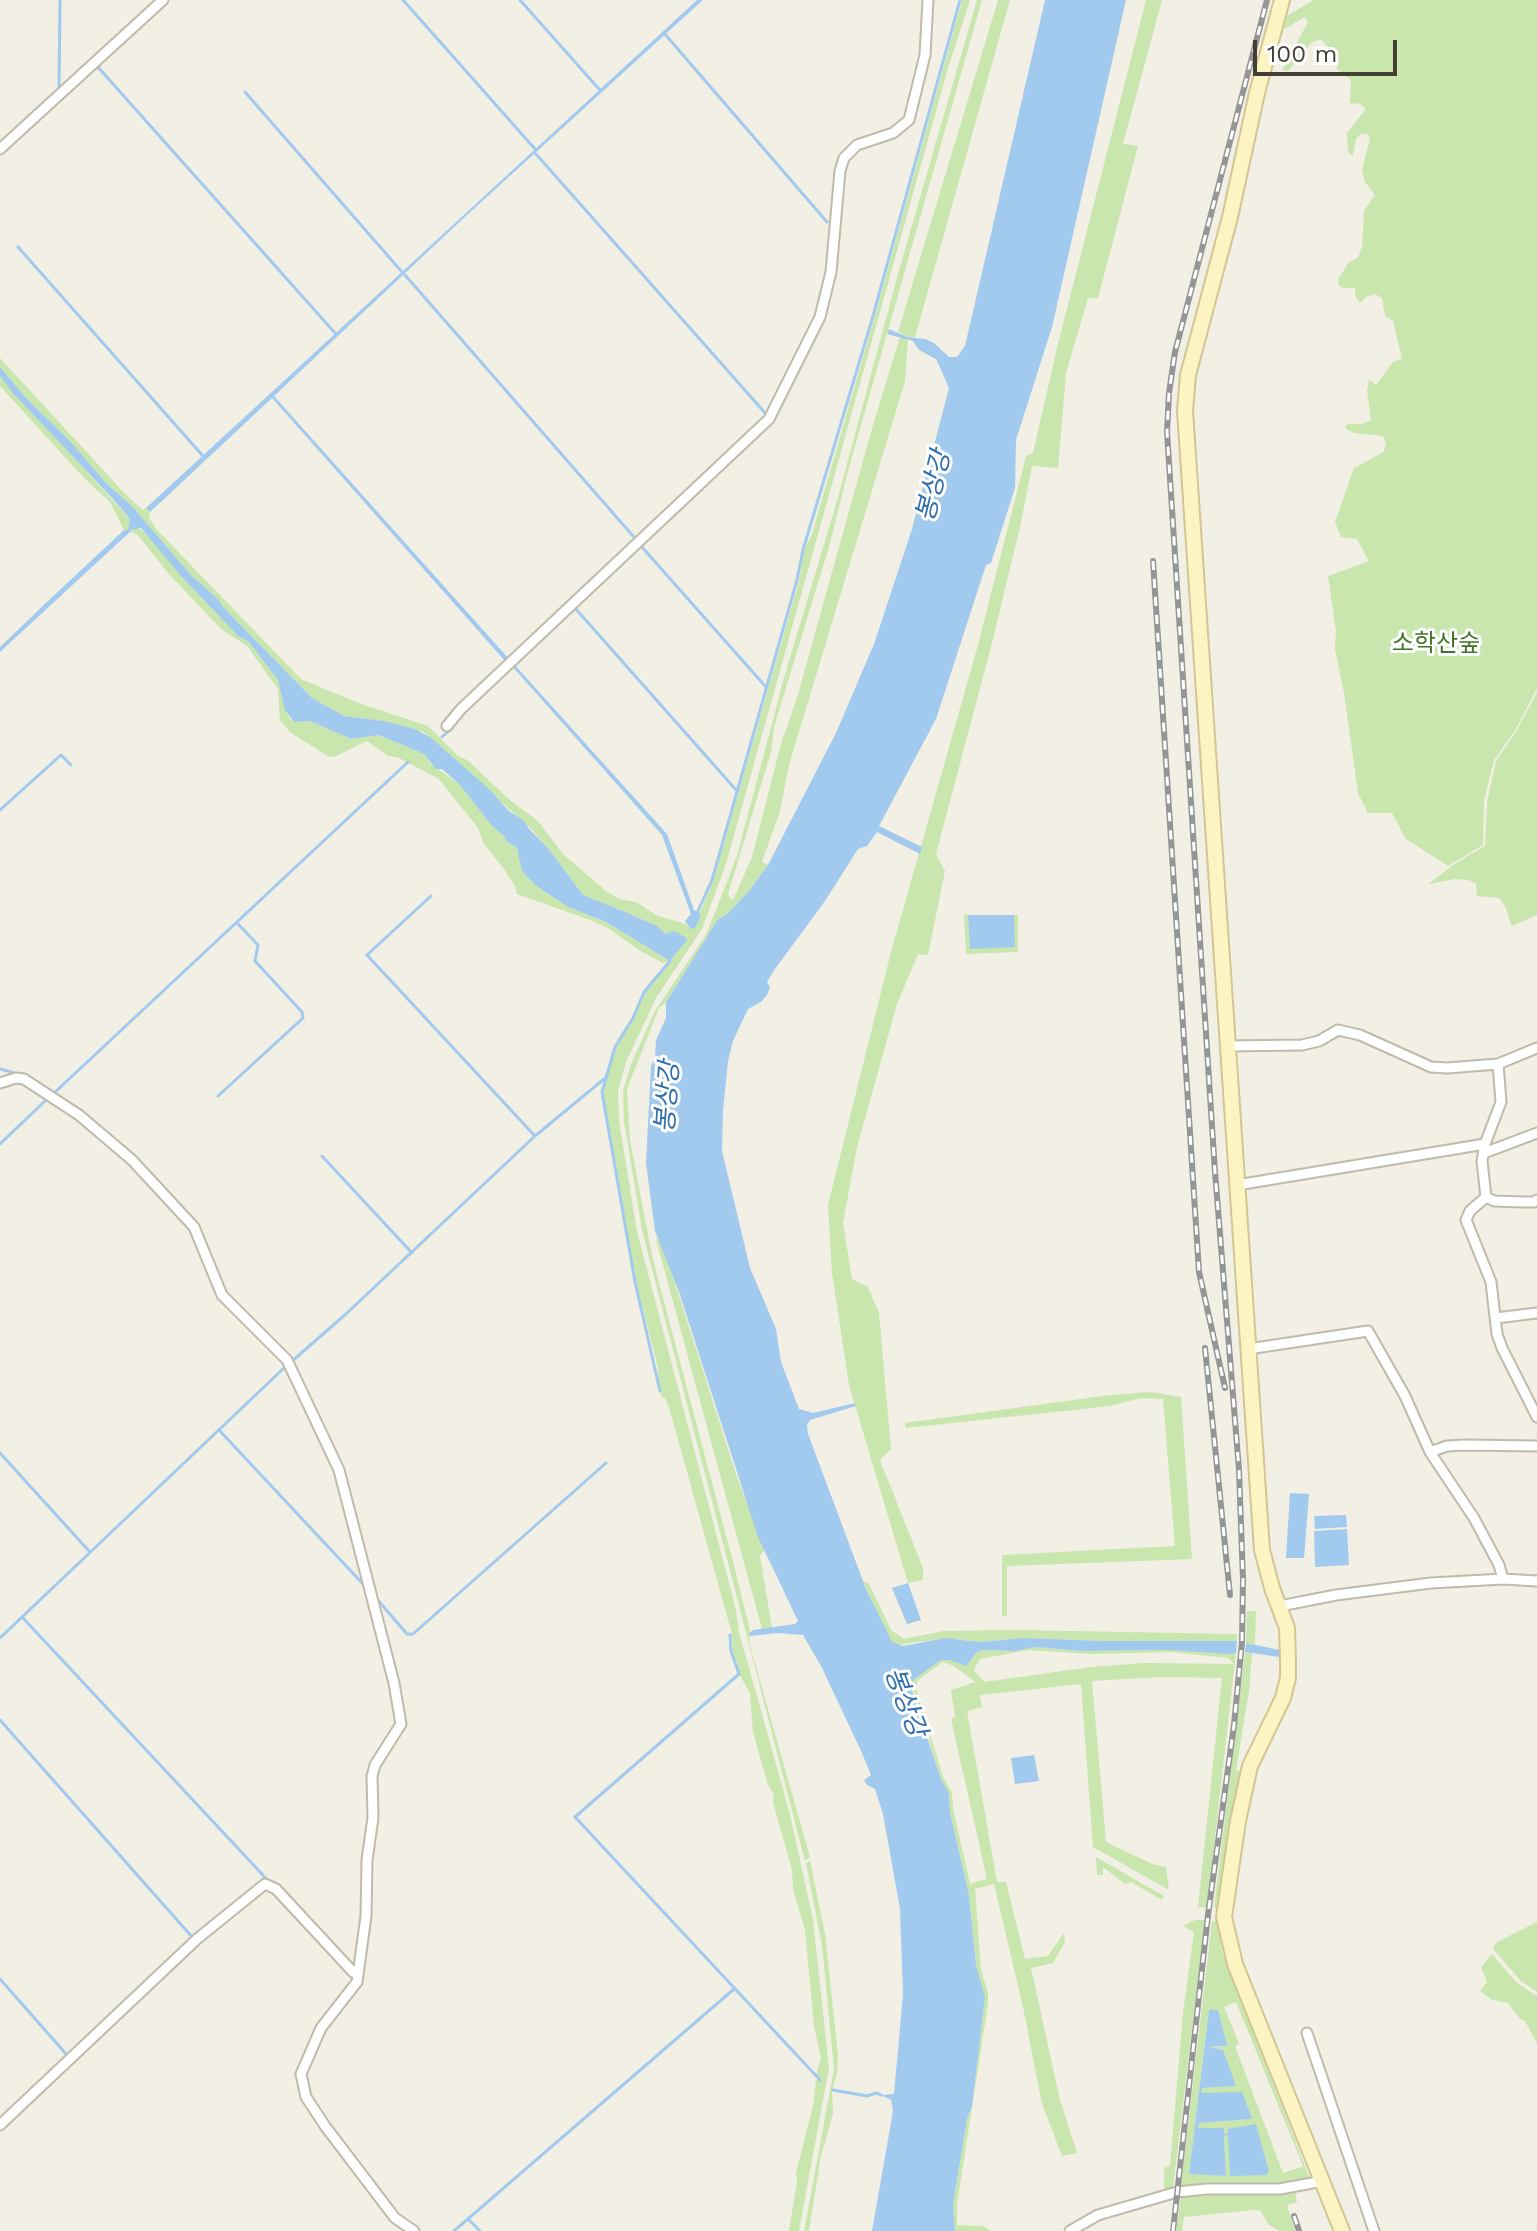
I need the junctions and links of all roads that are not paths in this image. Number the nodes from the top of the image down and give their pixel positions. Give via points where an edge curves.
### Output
1 (163, 0) edge
2 (928, 0) edge
3 (1282, 0) edge
4 (0, 149) edge
5 (447, 726) dead end
6 (1227, 1046) junction
7 (1537, 1048) edge
8 (1498, 1064) junction
9 (0, 1083) edge
10 (1537, 1133) edge
11 (1484, 1148) junction
12 (1237, 1185) junction
13 (1486, 1197) junction
14 (1537, 1200) edge
15 (1537, 1313) edge
16 (1496, 1318) junction
17 (1248, 1349) junction
18 (1537, 1417) edge
19 (1537, 1446) edge
20 (1430, 1452) junction
21 (1503, 1579) junction
22 (1537, 1581) edge
23 (1280, 1606) junction
24 (358, 1974) junction
25 (1307, 2033) dead end
26 (0, 2125) edge
27 (1323, 2181) junction
28 (414, 2231) edge
29 (1070, 2231) edge
30 (1342, 2231) edge
31 (1374, 2231) edge

1 - 4 street
2 - 5 street via 925,55 909,120 893,133 857,145 844,158 831,272 820,317 769,419
3 - 6 main road via 1188,375 1185,411
6 - 8 street via 1302,1045 1338,1030 1431,1067
6 - 12 main road
7 - 8 street
8 - 11 street via 1501,1102
9 - 24 street via 24,1079 79,1115 132,1160 194,1227 222,1295 287,1360 339,1470 401,1715 372,1776
10 - 11 street
11 - 12 street
11 - 13 street
12 - 17 main road
13 - 14 street
13 - 16 street via 1466,1220 1491,1282
15 - 16 street
16 - 18 street via 1502,1348
17 - 20 street via 1368,1331
17 - 23 main road via 1262,1550
19 - 20 street via 1464,1445
20 - 21 street via 1474,1518
21 - 22 street
21 - 23 street via 1431,1583
23 - 27 main road via 1287,1628 1288,1678 1250,1766 1224,1917 1235,1964
24 - 26 street via 276,1889 265,1884 197,1939
24 - 28 street via 321,2028 304,2065 302,2086 325,2126 395,2218
25 - 31 street
27 - 29 street via 1280,2189 1177,2192 1098,2215
27 - 30 main road

